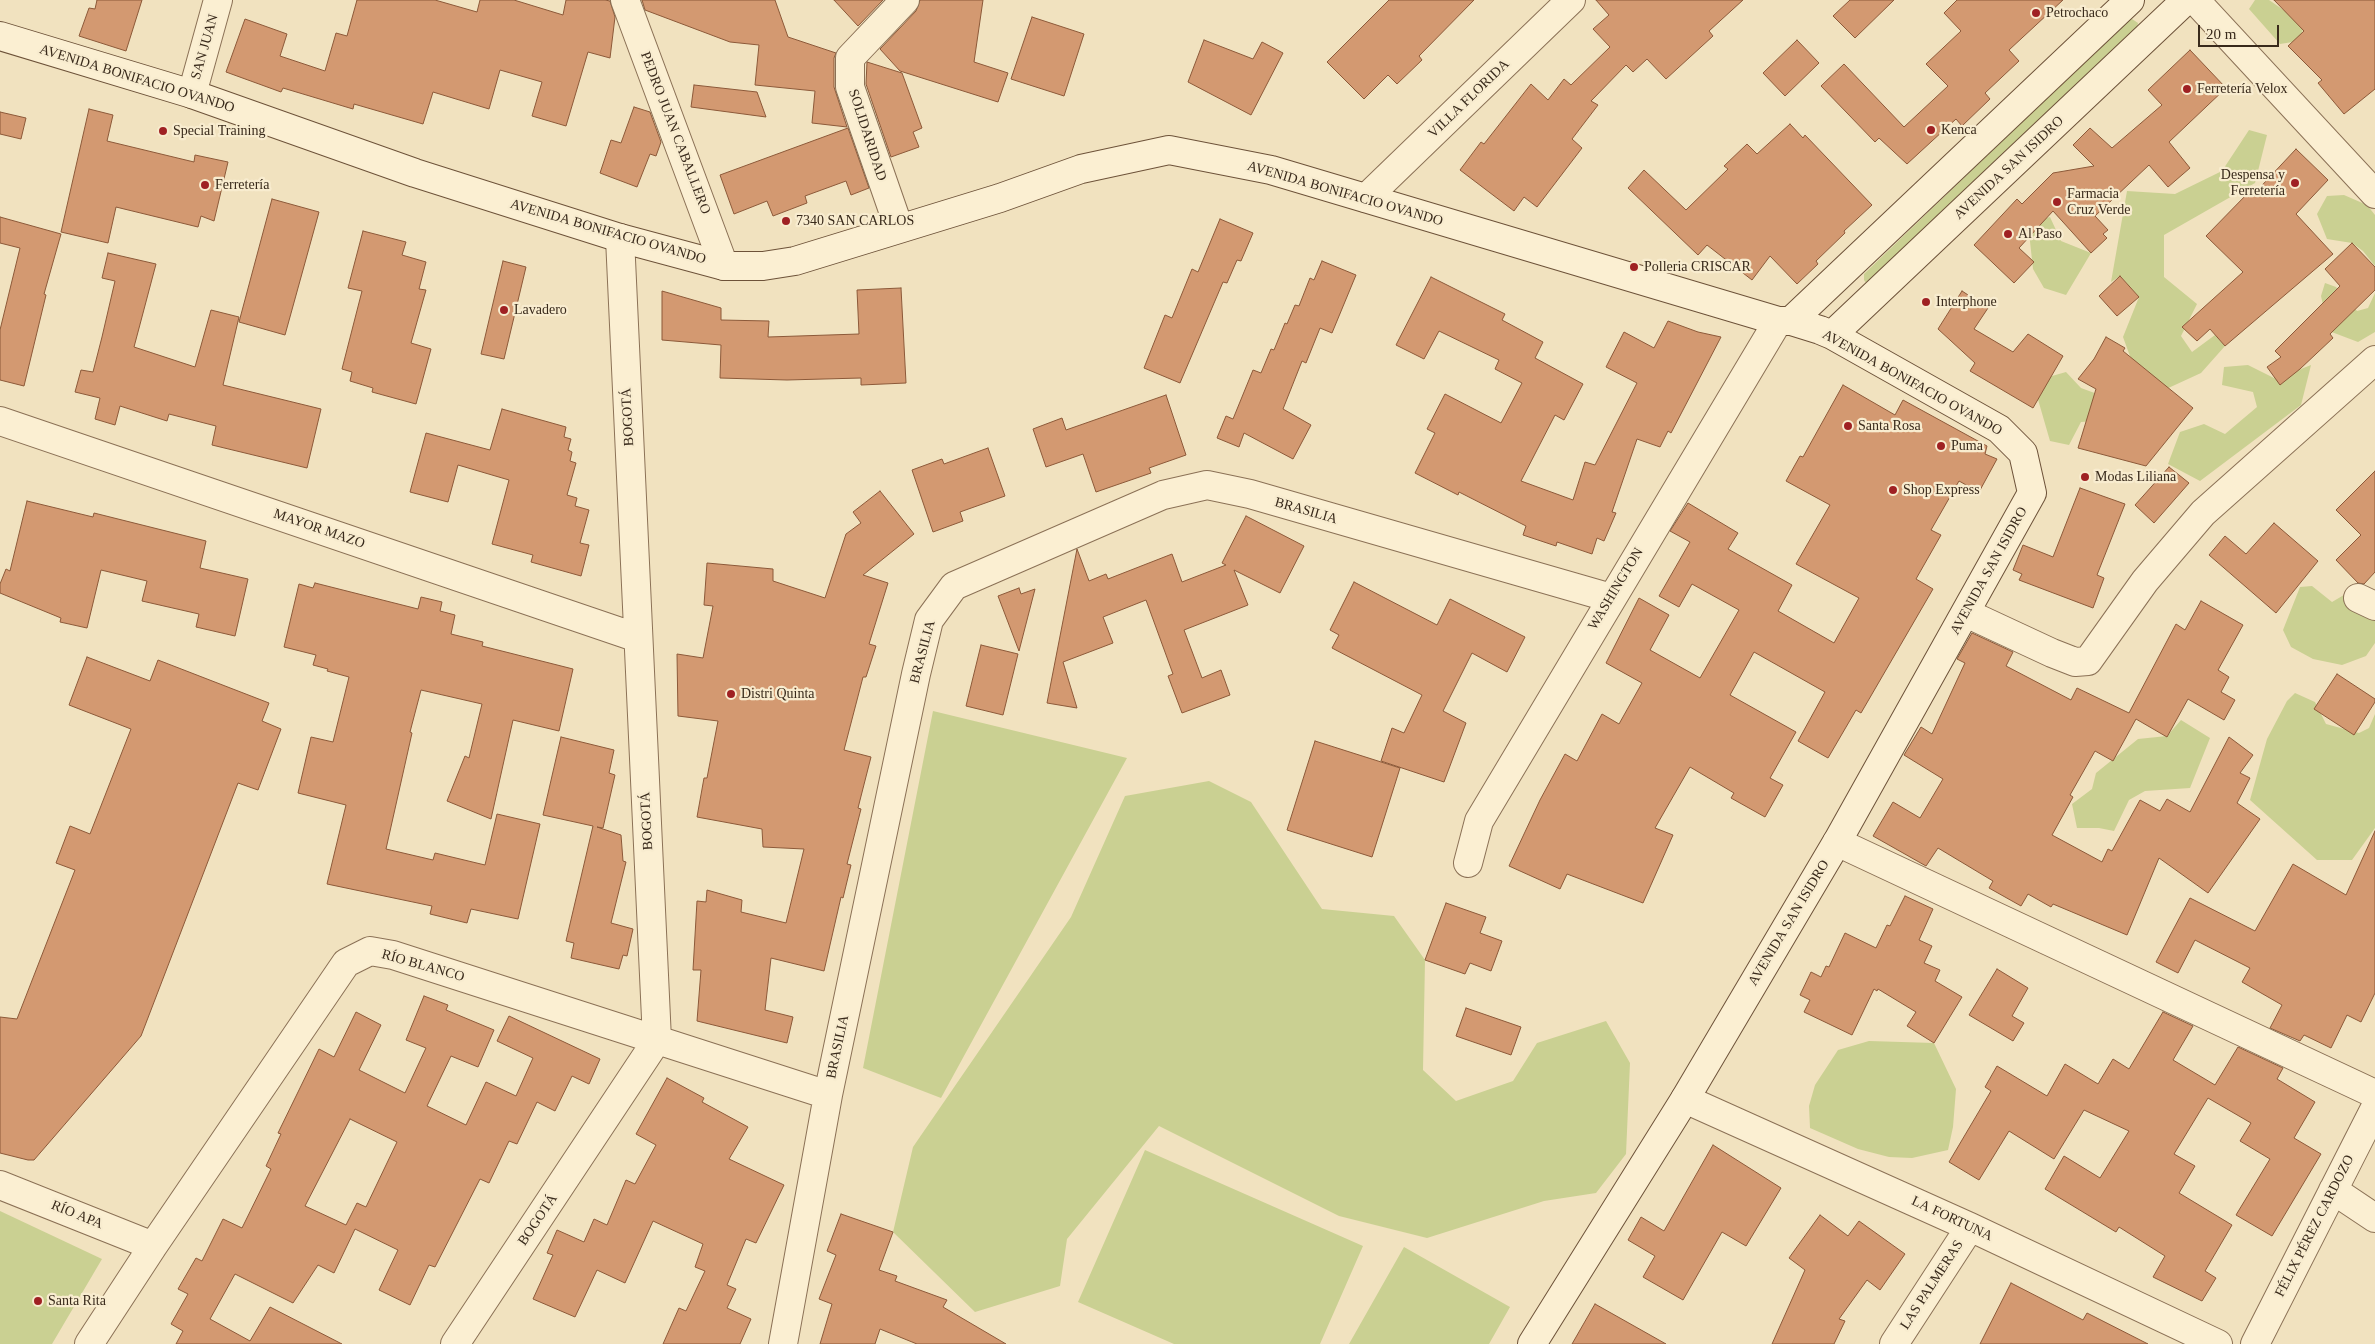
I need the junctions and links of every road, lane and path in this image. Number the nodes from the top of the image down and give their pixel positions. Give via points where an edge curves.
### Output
1 (218, 0) edge
2 (625, 0) edge
3 (905, 0) edge
4 (1571, 0) edge
5 (2130, 0) edge
6 (2186, 0) edge
7 (2195, 0) edge
8 (0, 36) edge
9 (192, 94) junction
10 (2375, 194) edge
11 (1366, 198) junction
12 (899, 228) junction
13 (620, 238) junction
14 (724, 266) junction
15 (1784, 321) junction
16 (1832, 335) junction
17 (2375, 360) edge
18 (0, 421) edge
19 (2032, 493) joint
20 (1611, 598) junction
21 (1966, 613) junction
22 (638, 638) junction
23 (1837, 842) junction
24 (1468, 864) dead end
25 (657, 1040) junction
26 (2375, 1094) edge
27 (828, 1095) junction
28 (1685, 1098) junction
29 (2375, 1108) edge
30 (0, 1185) edge
31 (2333, 1190) junction
32 (2375, 1218) edge
33 (1970, 1227) junction
34 (153, 1246) junction
35 (89, 1344) edge
36 (455, 1344) edge
37 (783, 1344) edge
38 (1532, 1344) edge
39 (1894, 1344) edge
40 (2218, 1344) edge
41 (2255, 1344) edge

1 - 9 street, SAN JUAN
2 - 14 street, PEDRO JUAN CABALLERO
3 - 12 street, SOLIDARIDAD via 850,58 850,87
4 - 11 street, VILLA FLORIDA
5 - 15 street
6 - 16 street, AVENIDA SAN ISIDRO
7 - 10 street
8 - 9 street, AVENIDA BONIFACIO OVANDO
9 - 13 street, AVENIDA BONIFACIO OVANDO via 415,173
11 - 12 street, AVENIDA BONIFACIO OVANDO via 1271,170 1169,150 1081,169 1000,198
11 - 15 street, AVENIDA BONIFACIO OVANDO
12 - 14 street, AVENIDA BONIFACIO OVANDO via 795,261 763,266
13 - 14 street, AVENIDA BONIFACIO OVANDO
13 - 22 street, BOGOTÁ
15 - 16 street, AVENIDA BONIFACIO OVANDO
15 - 20 street, WASHINGTON
16 - 19 street, AVENIDA BONIFACIO OVANDO via 1999,429 2023,453
17 - 21 street via 2203,513 2145,582 2088,661 2075,662 2052,653
18 - 22 street, MAYOR MAZO
19 - 21 street, AVENIDA SAN ISIDRO
20 - 24 street, WASHINGTON via 1479,821
20 - 27 street, BRASILIA via 1250,494 1207,485 1163,495 954,586 929,620
21 - 23 street, AVENIDA SAN ISIDRO
22 - 25 street, BOGOTÁ
23 - 26 street
23 - 28 street, AVENIDA SAN ISIDRO
25 - 27 street, RÍO BLANCO
25 - 34 street, RÍO BLANCO via 393,955 370,951 346,963
25 - 36 street, BOGOTÁ
27 - 37 street, BRASILIA
28 - 33 street, LA FORTUNA
28 - 38 street, AVENIDA SAN ISIDRO
29 - 31 street, FÉLIX PÉREZ CARDOZO
30 - 34 street, RÍO APA
31 - 32 street
31 - 41 street, FÉLIX PÉREZ CARDOZO
33 - 39 street, LAS PALMERAS
33 - 40 street, LA FORTUNA
34 - 35 street, RÍO BLANCO

